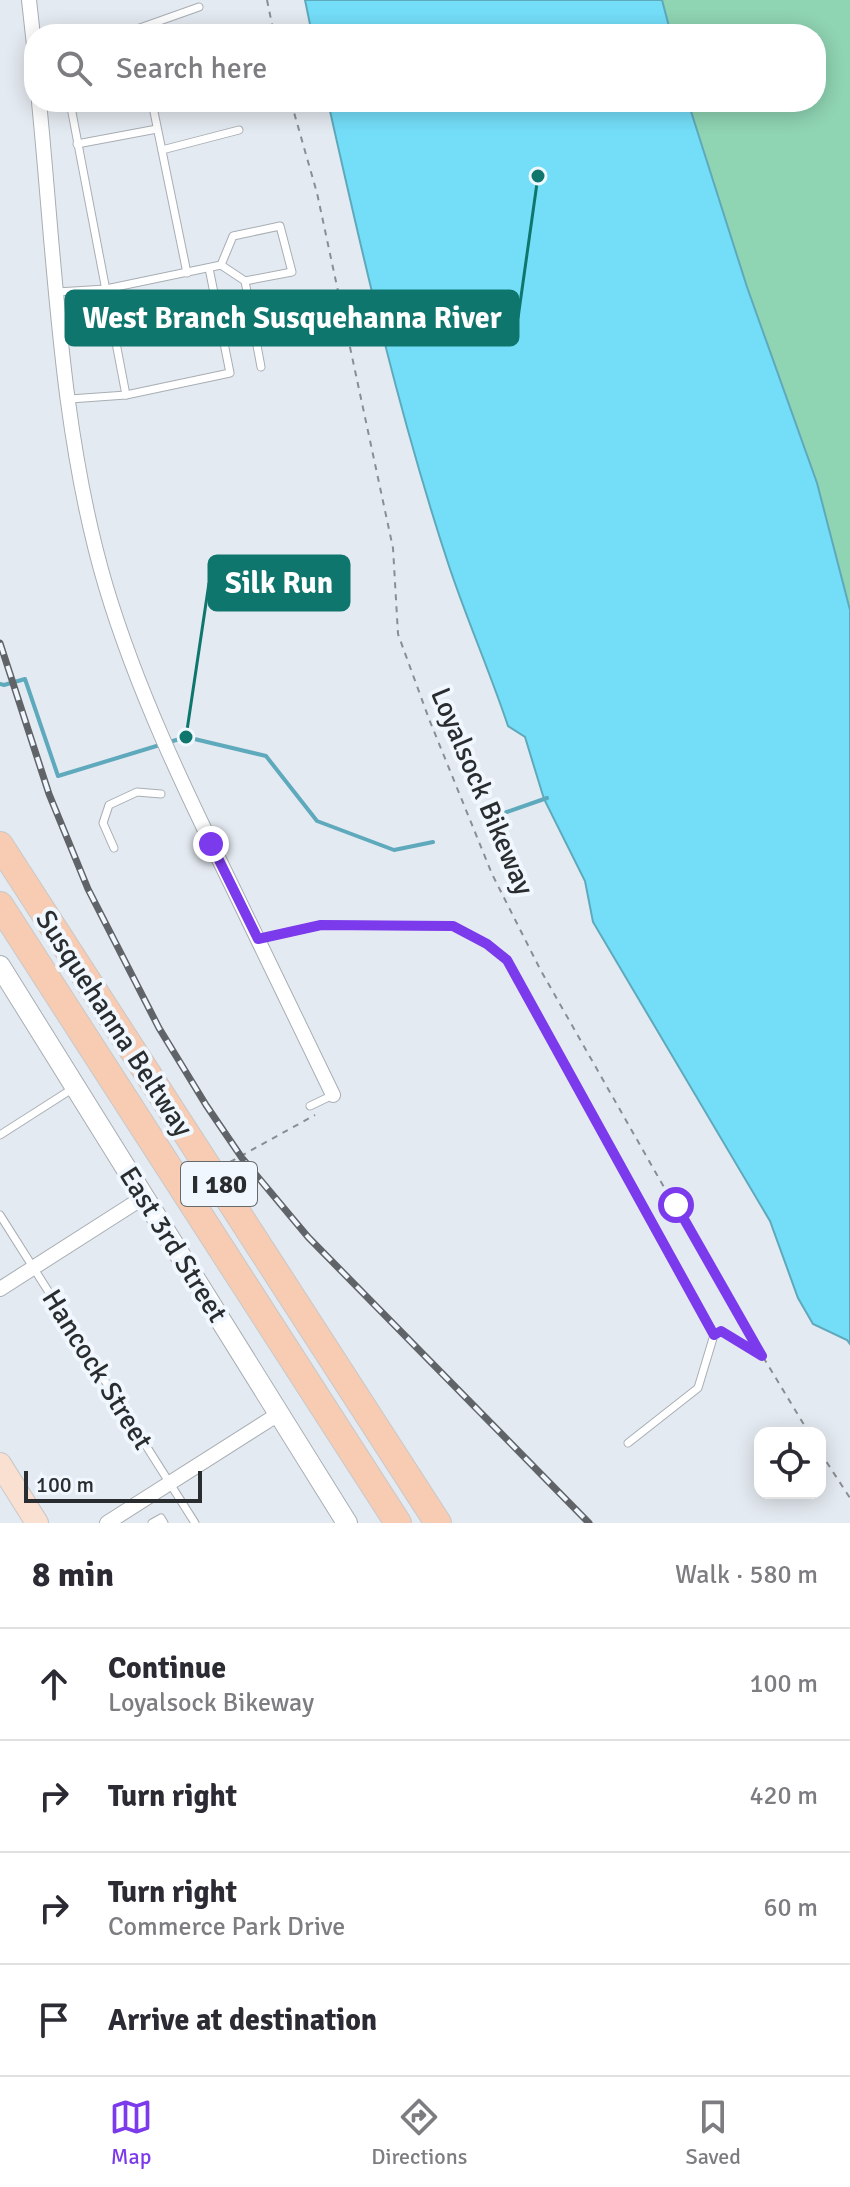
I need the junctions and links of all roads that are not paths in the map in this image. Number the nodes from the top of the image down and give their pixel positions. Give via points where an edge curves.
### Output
1 (29, 0) edge
2 (199, 7) dead end
3 (32, 24) edge
4 (156, 24) edge
5 (40, 112) edge
6 (72, 112) edge
7 (154, 112) edge
8 (157, 129) junction
9 (239, 130) dead end
10 (77, 144) junction
11 (162, 150) junction
12 (221, 265) junction
13 (209, 268) junction
14 (187, 273) junction
15 (245, 281) junction
16 (106, 289) junction
17 (57, 292) junction
18 (261, 367) dead end
19 (126, 395) junction
20 (70, 399) junction
21 (161, 794) dead end
22 (0, 827) edge
23 (0, 845) edge
24 (114, 848) dead end
25 (0, 905) edge
26 (258, 939) junction
27 (65, 945) junction
28 (3, 976) edge
29 (76, 1087) junction
30 (333, 1095) joint
31 (310, 1106) dead end
32 (0, 1135) edge
33 (144, 1197) junction
34 (0, 1215) edge
35 (34, 1267) junction
36 (0, 1289) edge
37 (280, 1413) junction
38 (628, 1443) dead end
39 (0, 1464) edge
40 (170, 1483) junction
41 (125, 1518) edge
42 (37, 1523) edge
43 (107, 1523) edge
44 (152, 1523) edge
45 (164, 1523) edge
46 (195, 1523) edge
47 (347, 1523) edge
48 (398, 1523) edge
49 (438, 1523) edge

1 - 3 street
2 - 4 lane
5 - 17 street
6 - 10 lane
7 - 8 lane
8 - 10 lane
8 - 11 lane
9 - 11 lane
10 - 16 lane
11 - 14 lane
12 - 13 lane
12 - 15 lane
12 - 15 lane via 233,236 280,226 292,272
13 - 14 lane
13 - 19 lane via 230,373
14 - 16 lane
15 - 18 lane
16 - 17 lane
16 - 19 lane
17 - 20 street
19 - 20 lane
20 - 26 street via 83,489 125,647 160,734
21 - 24 lane via 137,792 109,805 103,823
22 - 27 highway
23 - 27 highway, Susquehanna Beltway / I 180
25 - 48 highway, Susquehanna Beltway / I 180
26 - 30 street
26 - 38 lane via 321,925 453,926 507,960 714,1335 698,1388
27 - 49 highway, Susquehanna Beltway / I 180
28 - 29 main road, East 3rd Street
29 - 32 lane
29 - 33 main road, East 3rd Street
30 - 31 lane
33 - 35 street
33 - 37 main road, East 3rd Street
34 - 35 lane, Hancock Street
35 - 36 street
35 - 40 lane, Hancock Street
37 - 40 street
37 - 47 main road, East 3rd Street
39 - 42 main road
40 - 41 street
40 - 46 lane, Hancock Street
41 - 43 street
44 - 45 lane via 161,1518

